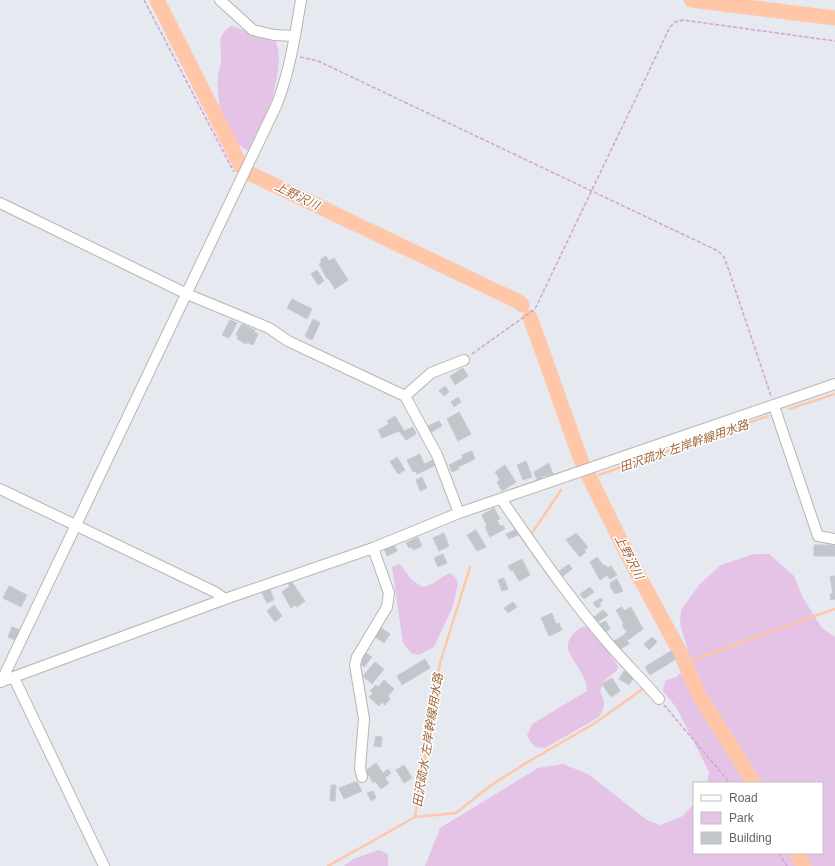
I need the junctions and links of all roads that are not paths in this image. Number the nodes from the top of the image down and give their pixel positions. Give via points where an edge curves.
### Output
1 (220, 0) edge
2 (301, 0) edge
3 (295, 36) junction
4 (0, 203) edge
5 (187, 294) junction
6 (464, 360) road end
7 (835, 384) edge
8 (405, 396) junction
9 (774, 406) junction
10 (0, 489) edge
11 (501, 499) junction
12 (459, 513) junction
13 (76, 527) junction
14 (835, 539) edge
15 (373, 548) junction
16 (225, 599) junction
17 (14, 678) junction
18 (1, 682) edge
19 (659, 699) road end
20 (362, 777) dead end
21 (104, 866) edge

1 - 3 street via 253,30
2 - 3 street
3 - 5 street via 293,55 277,104
4 - 5 street
5 - 8 street via 268,328 288,342
5 - 13 street
6 - 8 street via 431,373
7 - 9 street
8 - 12 street via 437,455
9 - 11 street
9 - 14 street via 818,536
10 - 13 street
11 - 12 street
11 - 19 street via 582,612
12 - 15 street
13 - 16 street
13 - 18 street
15 - 16 street
15 - 20 street via 390,599 355,665 364,719 360,768
16 - 17 street
17 - 18 street
17 - 21 street

